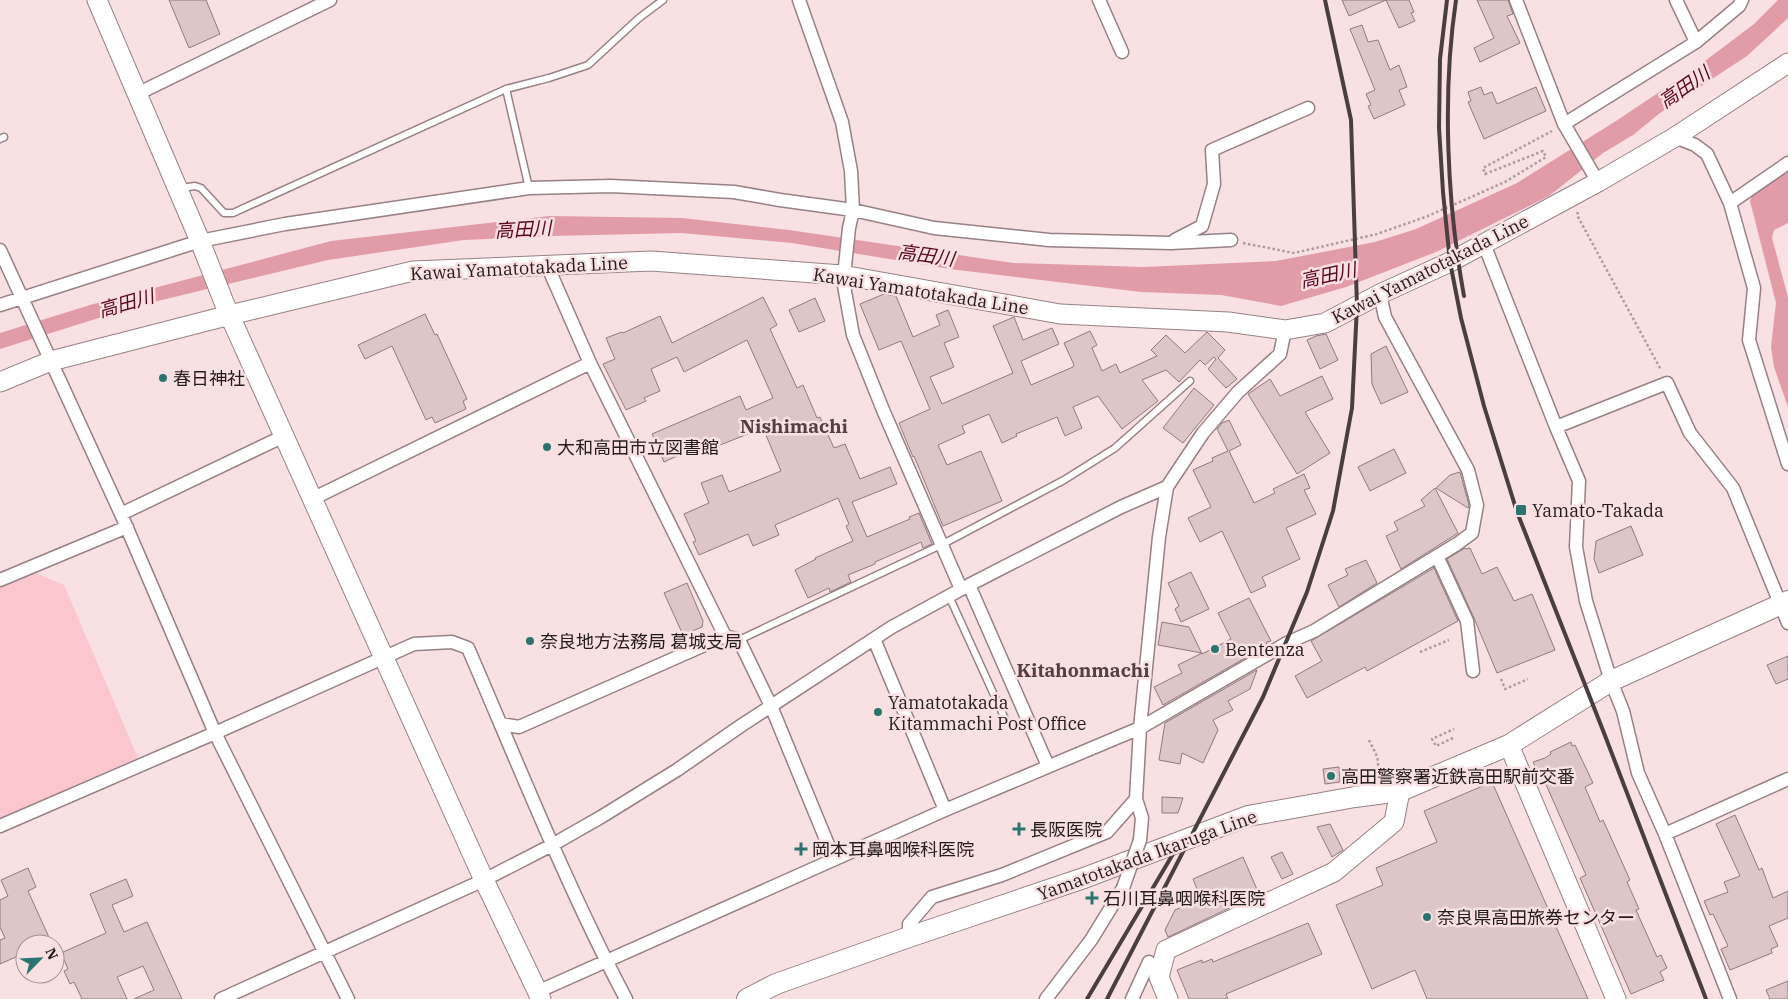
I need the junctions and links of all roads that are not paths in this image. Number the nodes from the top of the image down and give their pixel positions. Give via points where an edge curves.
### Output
1 (97, 0) edge
2 (330, 0) edge
3 (663, 0) edge
4 (798, 0) edge
5 (1099, 0) edge
6 (1516, 0) edge
7 (1676, 0) edge
8 (1742, 0) edge
9 (1696, 42) junction
10 (1122, 52) dead end
11 (1788, 63) edge
12 (506, 89) junction
13 (137, 94) junction
14 (1308, 108) dead end
15 (1564, 124) junction
16 (1675, 137) junction
17 (1788, 163) edge
18 (1597, 180) junction
19 (178, 188) junction
20 (530, 188) junction
21 (1730, 203) junction
22 (853, 210) junction
23 (1231, 240) road end
24 (1171, 243) junction
25 (1484, 244) junction
26 (203, 248) junction
27 (0, 250) edge
28 (547, 266) junction
29 (844, 271) junction
30 (1380, 294) junction
31 (22, 298) junction
32 (0, 305) edge
33 (228, 310) junction
34 (1285, 330) junction
35 (48, 355) junction
36 (590, 364) junction
37 (1190, 381) dead end
38 (0, 382) edge
39 (1556, 427) junction
40 (284, 436) junction
41 (1788, 464) edge
42 (1167, 487) junction
43 (312, 499) junction
44 (121, 514) junction
45 (127, 527) junction
46 (943, 544) junction
47 (1437, 556) junction
48 (0, 580) edge
49 (965, 587) junction
50 (950, 596) junction
51 (1785, 610) edge
52 (725, 636) junction
53 (874, 639) junction
54 (739, 640) junction
55 (384, 657) junction
56 (1473, 671) dead end
57 (1611, 681) junction
58 (771, 706) junction
59 (1005, 719) dead end
60 (501, 724) junction
61 (1140, 728) junction
62 (215, 733) junction
63 (1509, 744) junction
64 (1048, 766) junction
65 (1788, 779) edge
66 (1400, 791) junction
67 (1136, 799) junction
68 (946, 810) junction
69 (0, 826) edge
70 (1665, 834) junction
71 (552, 844) junction
72 (834, 860) junction
73 (484, 880) junction
74 (909, 937) junction
75 (325, 952) junction
76 (606, 961) junction
77 (1159, 977) junction
78 (539, 996) edge
79 (221, 999) edge
80 (348, 999) edge
81 (626, 999) edge
82 (747, 999) edge
83 (1046, 999) edge
84 (1132, 999) edge
85 (1168, 999) edge
86 (1616, 999) edge
87 (1730, 999) edge

1 - 13 main road
2 - 13 street
3 - 12 lane via 588,65
4 - 22 street via 842,122 851,171
5 - 10 street
6 - 15 street
7 - 9 street
8 - 9 street
9 - 15 street
11 - 16 main road, Kawai Yamatotakada Line
12 - 19 lane via 233,213 224,213 200,188
12 - 20 lane
13 - 19 main road
14 - 24 street via 1212,150 1214,184 1202,226
15 - 18 street
16 - 18 main road, Kawai Yamatotakada Line
16 - 21 street via 1708,154
17 - 21 street
18 - 25 main road, Kawai Yamatotakada Line
19 - 26 main road
20 - 22 street via 611,186 734,192
20 - 26 street via 285,224
21 - 41 street via 1754,288 1749,340
22 - 24 street via 934,228 1049,240
22 - 29 street
23 - 24 street
25 - 30 main road, Kawai Yamatotakada Line
25 - 39 street
26 - 31 street
26 - 33 main road
27 - 31 street
28 - 29 main road, Kawai Yamatotakada Line via 651,261
28 - 33 main road, Kawai Yamatotakada Line via 413,271
28 - 36 street
29 - 34 main road, Kawai Yamatotakada Line via 1060,314 1228,322
29 - 46 street via 853,335
30 - 34 main road, Kawai Yamatotakada Line via 1325,323
30 - 47 street via 1385,317 1468,470 1477,505 1472,533
31 - 32 street
31 - 35 street
33 - 35 main road, Kawai Yamatotakada Line
33 - 40 main road
34 - 42 street via 1280,354 1238,392 1203,433
35 - 38 main road, Kawai Yamatotakada Line
35 - 44 street
36 - 43 street
36 - 52 street
37 - 46 lane via 1115,448 1064,480
39 - 51 street via 1668,383 1690,433 1732,488
39 - 57 street via 1579,481 1576,547 1586,601
40 - 43 main road
40 - 44 street
42 - 49 street
42 - 61 street
43 - 55 main road
44 - 45 street
45 - 48 street
45 - 62 street
46 - 49 street
46 - 54 lane
47 - 56 street via 1468,621
47 - 61 street via 1314,631 1287,643
49 - 50 street
49 - 64 street
50 - 53 street
50 - 59 lane
51 - 57 main road, Yamatotakada Ikaruga Line
52 - 54 street
52 - 60 street via 519,726
53 - 58 street
53 - 68 street
54 - 58 street
55 - 60 street via 414,644 452,642 468,648
55 - 62 street
55 - 73 main road
57 - 63 main road, Yamatotakada Ikaruga Line
57 - 70 street via 1623,711 1638,772
58 - 71 street via 676,770
58 - 72 street
60 - 71 street
61 - 64 street
61 - 67 street
62 - 69 street
62 - 75 street
63 - 66 main road, Yamatotakada Ikaruga Line
63 - 86 main road
64 - 68 street
65 - 70 street
66 - 74 main road, Yamatotakada Ikaruga Line via 1248,816 1084,878
66 - 77 main road via 1394,822 1334,872 1166,950
67 - 74 street via 1107,832 1002,875 932,897 909,924
67 - 83 street, bridge via 1142,818 1140,840 1124,888 1091,940
68 - 72 street
70 - 87 street
71 - 73 street
71 - 76 street
72 - 76 street
73 - 75 street
73 - 78 main road
74 - 82 main road, Yamatotakada Ikaruga Line via 776,984
75 - 79 street
75 - 80 street
76 - 78 street
76 - 81 street
77 - 84 street via 1149,962
77 - 85 main road

